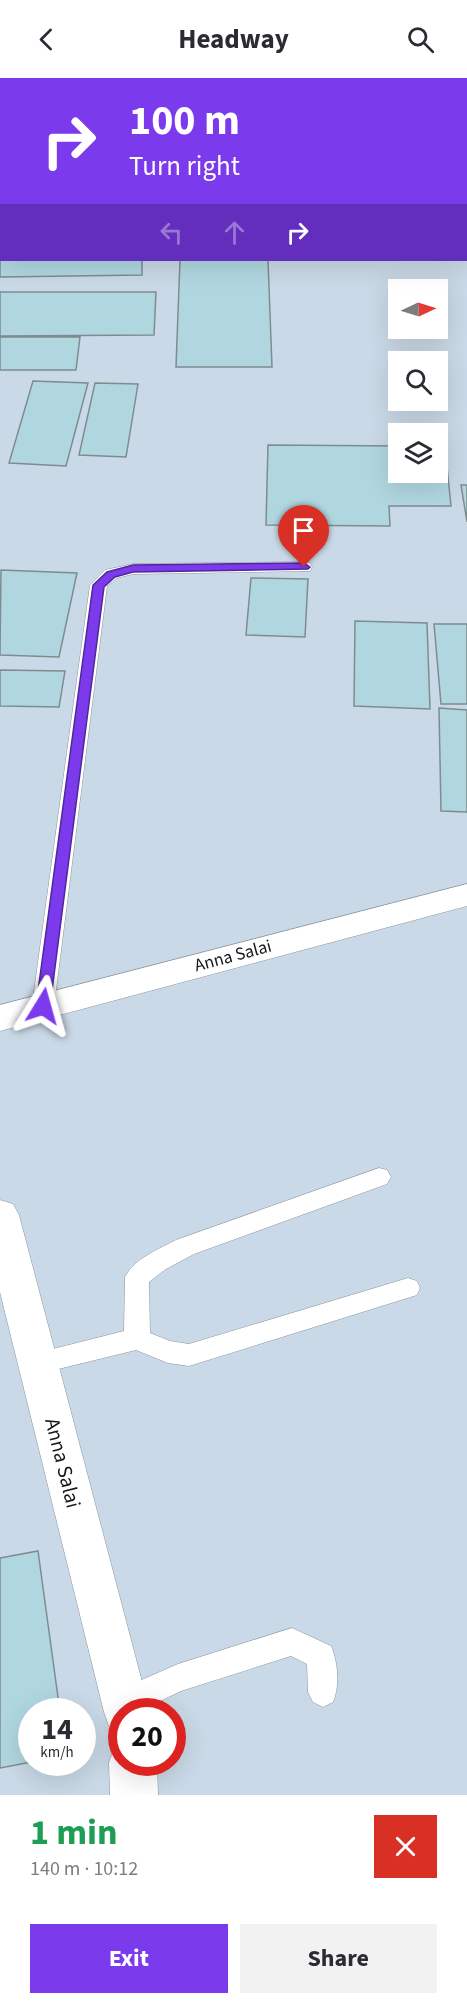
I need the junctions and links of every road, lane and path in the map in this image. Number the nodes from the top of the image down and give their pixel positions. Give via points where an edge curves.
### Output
1 (304, 567) dead end
2 (467, 894) edge
3 (43, 1006) junction
4 (0, 1018) edge
5 (379, 1177) dead end
6 (0, 1215) edge
7 (408, 1288) dead end
8 (137, 1339) junction
9 (38, 1364) junction
10 (323, 1692) dead end
11 (123, 1698) edge
12 (141, 1698) edge
13 (133, 1776) edge
14 (134, 1795) edge

1 - 3 lane via 133,569 111,574 99,585
2 - 3 street, Anna Salai
3 - 4 street, Anna Salai
5 - 8 lane via 186,1247 157,1262 137,1277
6 - 9 street, Anna Salai
7 - 8 lane via 189,1355 168,1352
8 - 9 lane
9 - 11 street, Anna Salai
10 - 12 lane via 321,1656 292,1641 178,1678
13 - 14 street

